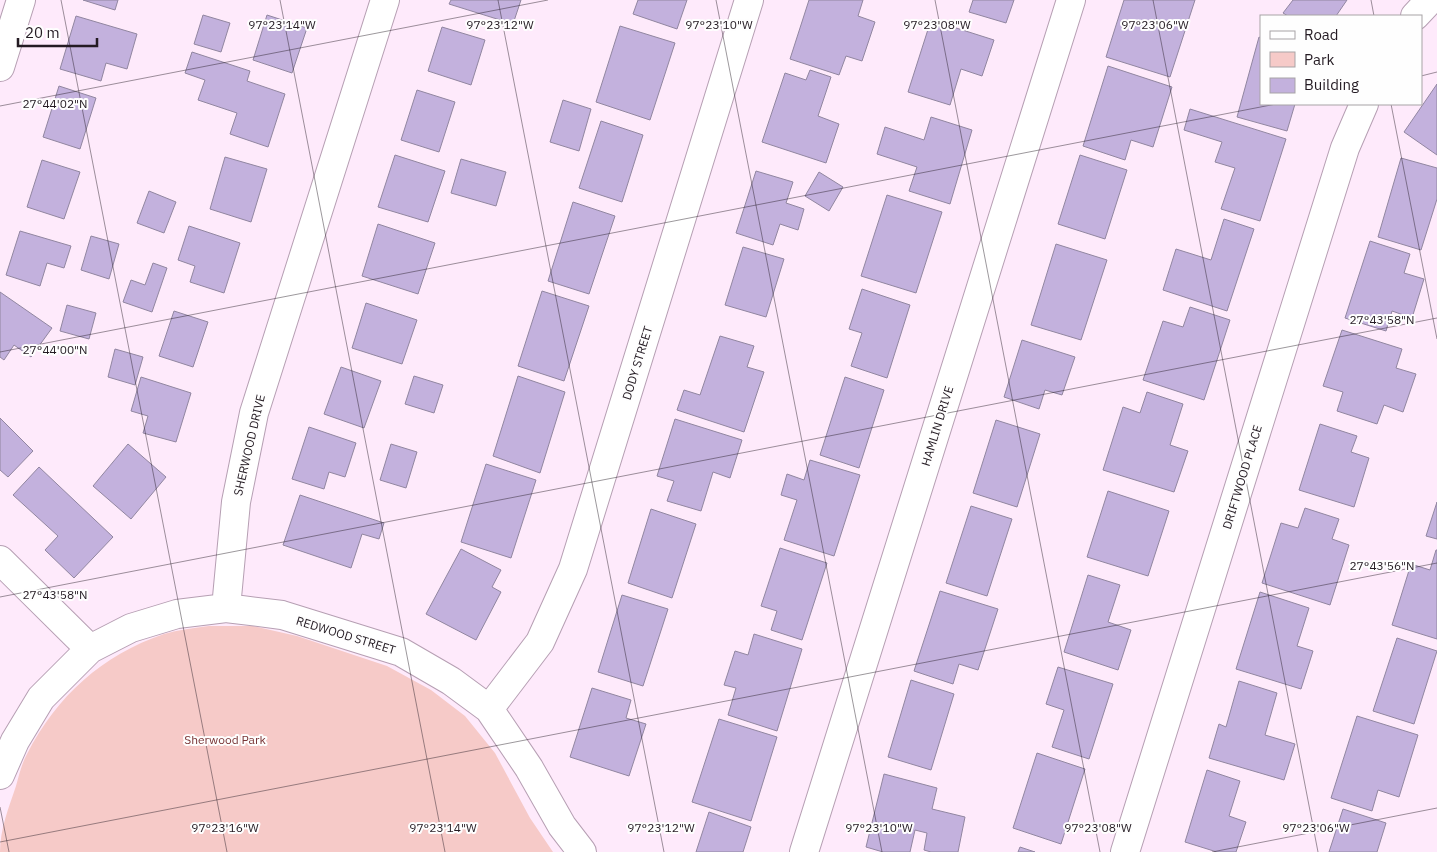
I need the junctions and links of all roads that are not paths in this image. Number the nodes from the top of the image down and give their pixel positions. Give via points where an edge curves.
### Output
1 (21, 0) edge
2 (385, 0) edge
3 (749, 0) edge
4 (1070, 0) edge
5 (1430, 0) edge
6 (1417, 15) edge
7 (0, 67) edge
8 (1364, 105) edge
9 (0, 560) edge
10 (226, 608) junction
11 (90, 649) junction
12 (489, 709) junction
13 (0, 775) edge
14 (582, 852) edge
15 (804, 852) edge
16 (1125, 852) edge

1 - 7 street
2 - 10 street, SHERWOOD DRIVE via 254,413 236,502
3 - 12 street, DODY STREET via 573,568 540,642
4 - 15 street, HAMLIN DRIVE
5 - 6 street
8 - 16 street, DRIFTWOOD PLACE via 1345,148
9 - 11 street
10 - 11 street via 177,614 131,628
10 - 12 street, REDWOOD STREET via 282,615 401,652 451,681
11 - 13 street via 41,698 15,741
12 - 14 street, REDWOOD STREET via 529,768 562,826

